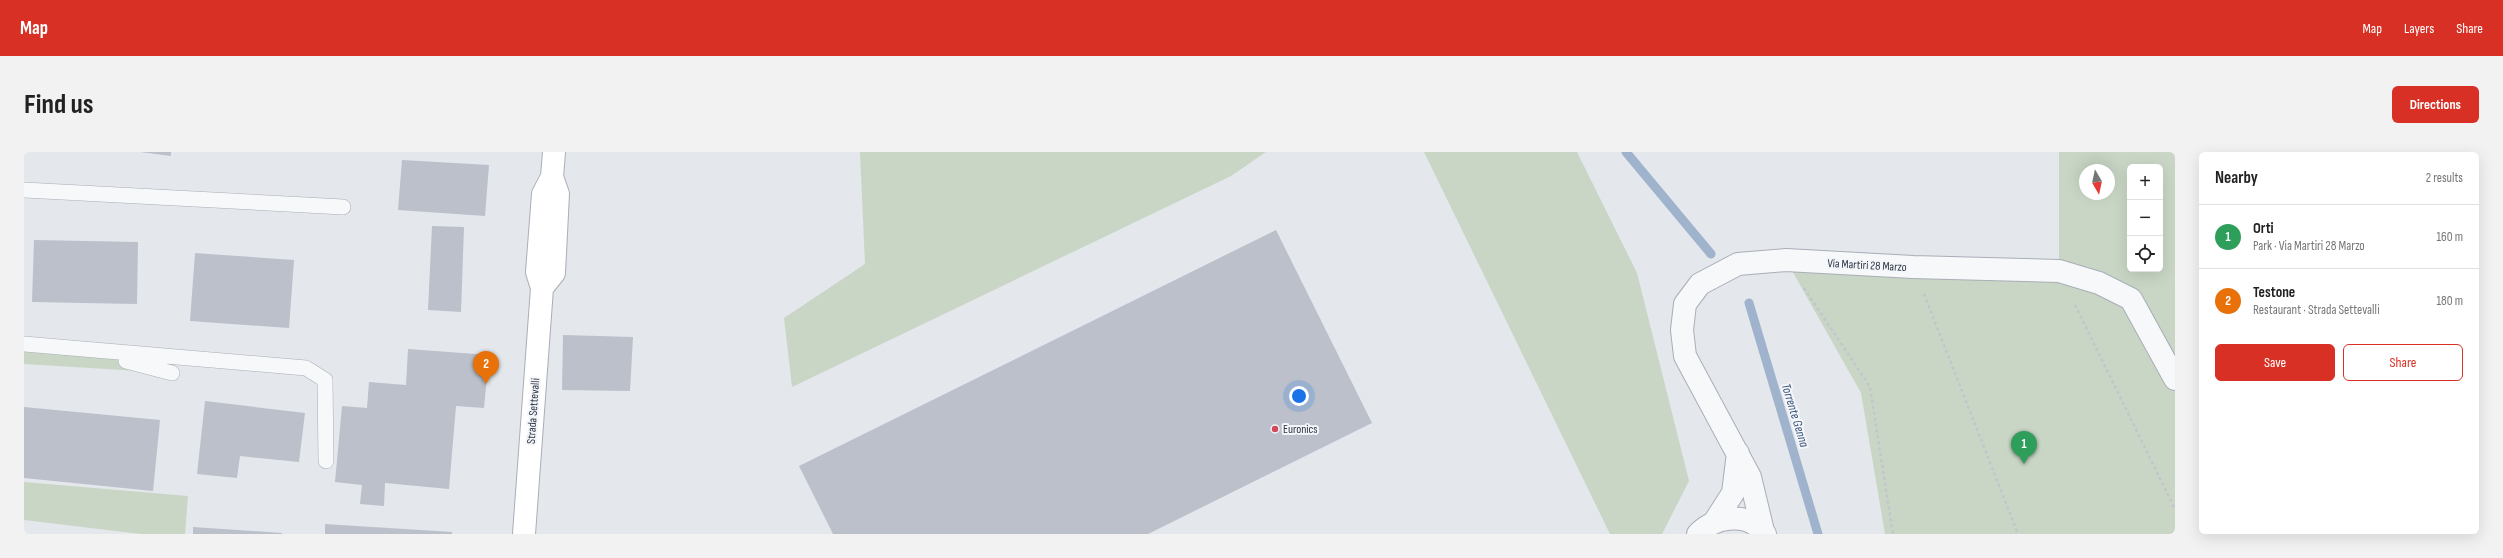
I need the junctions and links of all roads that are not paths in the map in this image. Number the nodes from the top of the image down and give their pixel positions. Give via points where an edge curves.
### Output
1 (554, 152) edge
2 (24, 190) edge
3 (343, 208) dead end
4 (24, 344) edge
5 (83, 349) junction
6 (172, 373) dead end
7 (2175, 379) edge
8 (1738, 453) junction
9 (326, 461) dead end
10 (1715, 521) junction
11 (1764, 533) edge
12 (524, 534) edge
13 (1698, 534) edge

1 - 12 main road, Strada Settevalli via 552,177 543,194 537,272 542,288
2 - 3 lane
4 - 5 lane
5 - 6 lane
5 - 9 lane via 306,368 325,380
7 - 8 street, Via Martiri 28 Marzo via 2131,299 2100,283 2059,271 1786,260 1738,264 1700,284 1684,304 1682,330 1685,356
8 - 10 street via 1732,493
8 - 11 street, Via Martiri 28 Marzo via 1750,476
10 - 11 street, Via Martiri 28 Marzo via 1741,519
10 - 13 street

